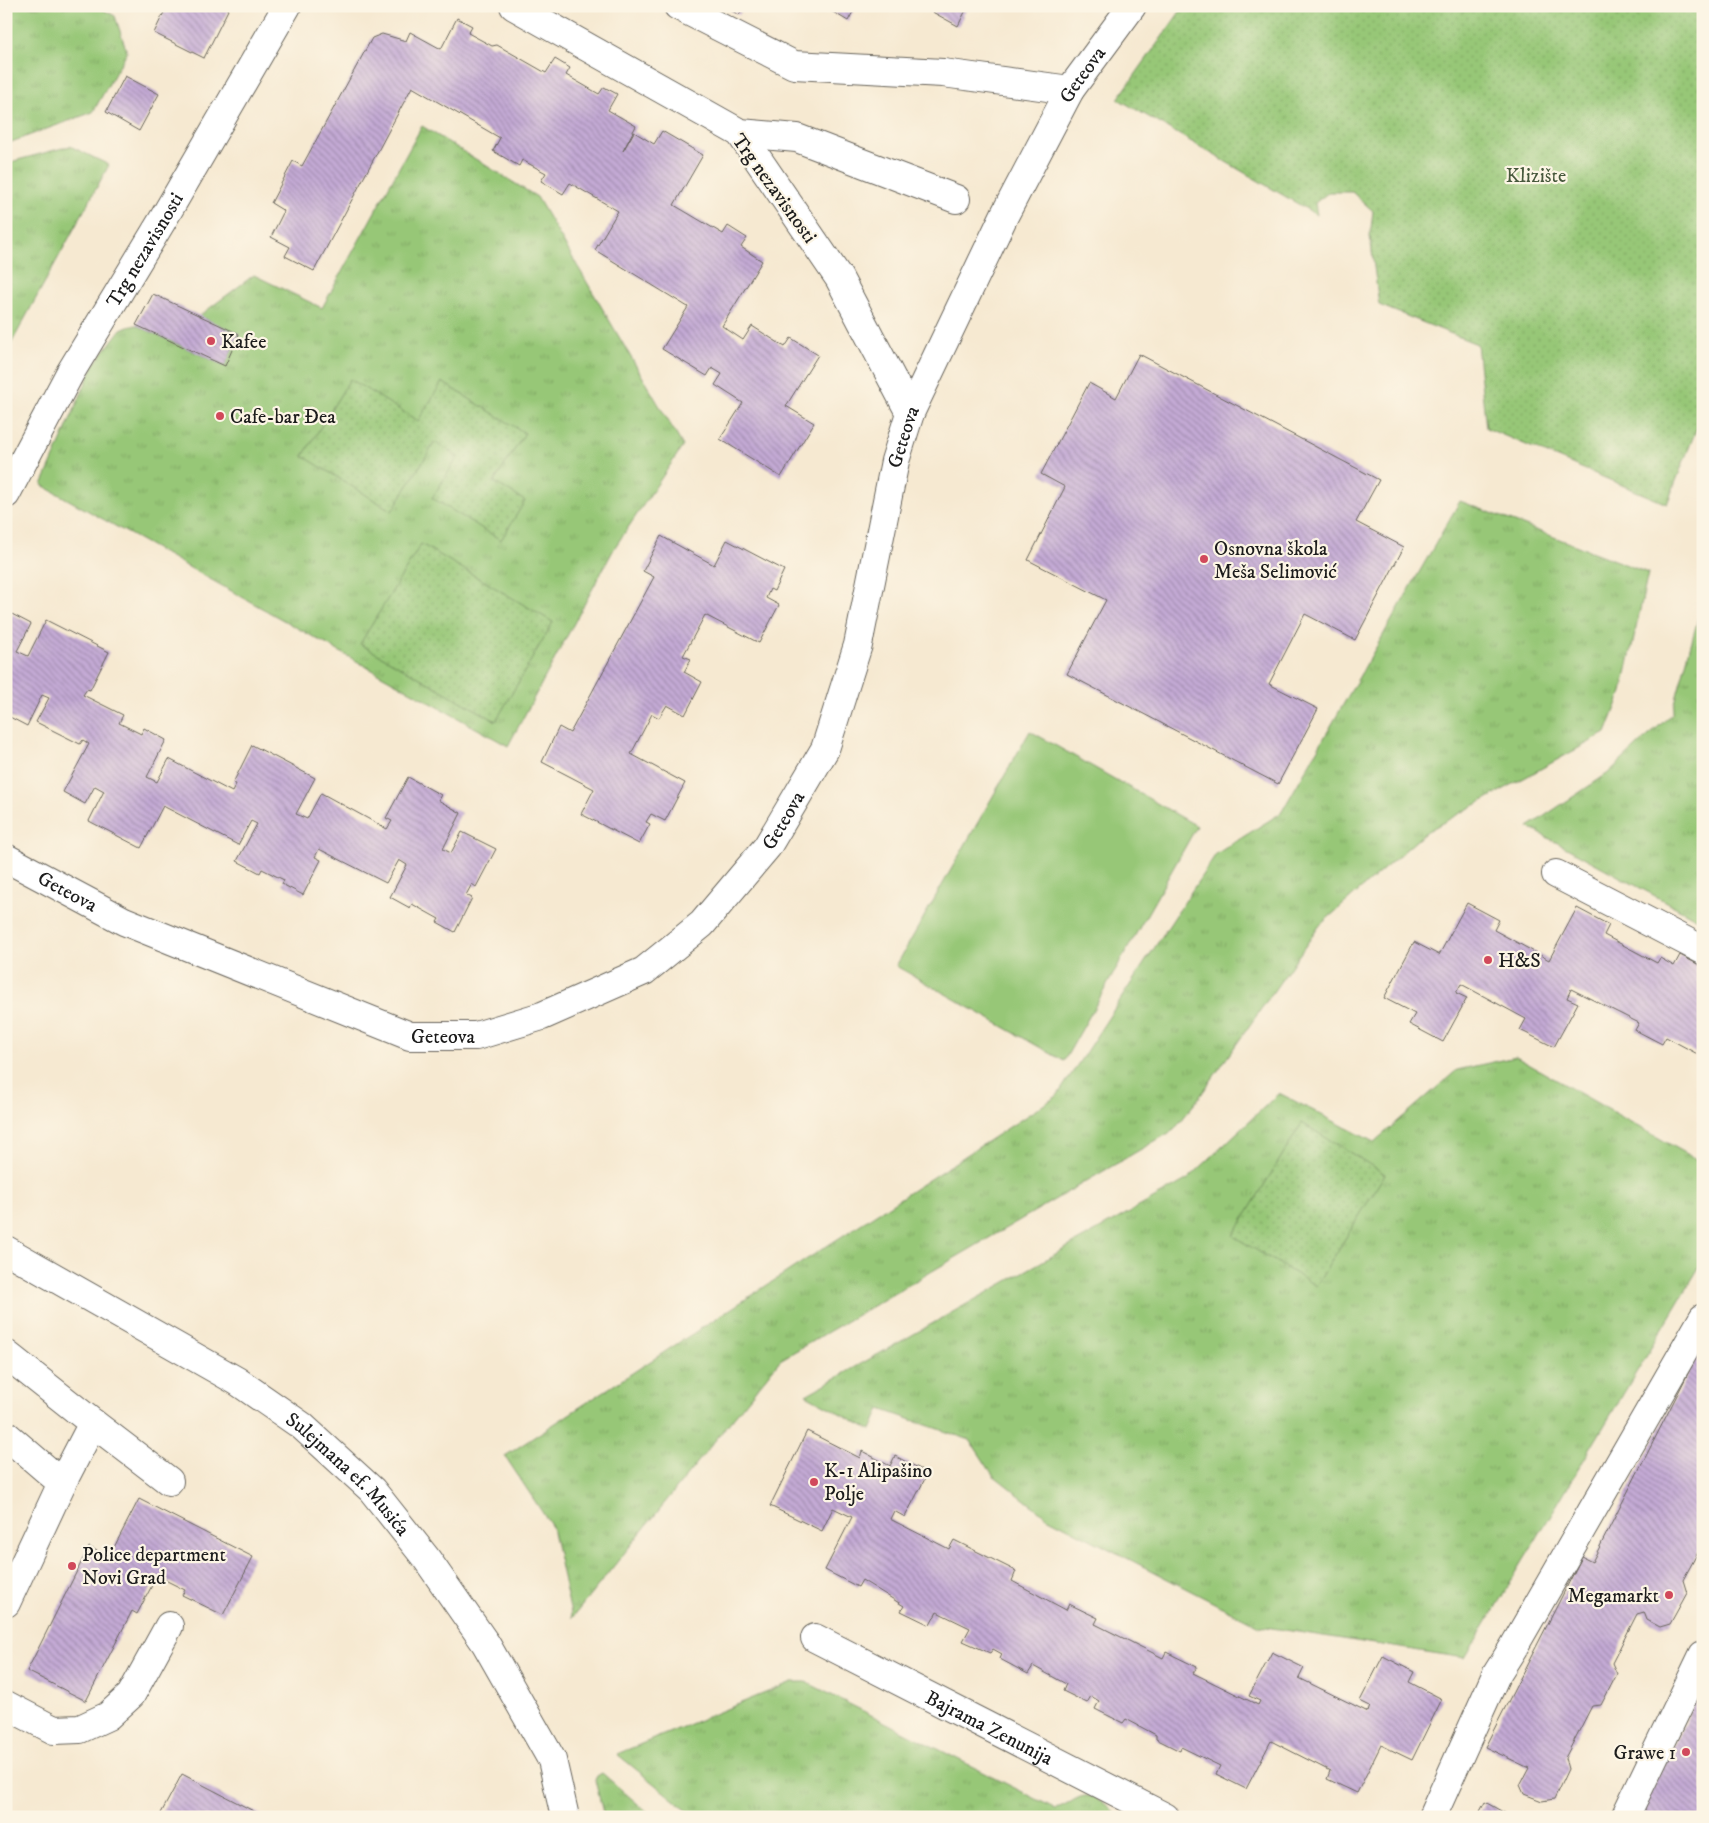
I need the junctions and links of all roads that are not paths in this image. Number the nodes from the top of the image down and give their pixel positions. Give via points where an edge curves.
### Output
1 (287, 6) edge
2 (514, 6) edge
3 (678, 6) edge
4 (1132, 6) edge
5 (1070, 90) junction
6 (740, 133) junction
7 (956, 199) dead end
8 (910, 413) junction
9 (6, 494) edge
10 (6, 858) edge
11 (1556, 874) dead end
12 (1703, 950) edge
13 (6, 1250) edge
14 (1703, 1318) edge
15 (6, 1354) edge
16 (93, 1423) junction
17 (6, 1436) edge
18 (169, 1482) dead end
19 (62, 1483) junction
20 (6, 1603) edge
21 (169, 1626) dead end
22 (815, 1638) dead end
23 (1703, 1655) edge
24 (6, 1705) edge
25 (565, 1817) edge
26 (1165, 1817) edge
27 (1432, 1817) edge
28 (1625, 1817) edge

1 - 9 street, Trg nezavisnosti via 70,373
2 - 6 street, Trg nezavisnosti
3 - 5 street via 794,65 943,73
4 - 5 street, Geteova
5 - 8 street, Geteova via 1005,214
6 - 7 street via 797,138
6 - 8 street, Trg nezavisnosti via 839,278
8 - 10 street, Geteova via 895,461 858,645 825,749 767,848 702,924 644,971 542,1016 476,1036 410,1036 124,922
11 - 12 street
13 - 25 street, Sulejmana ef. Musića via 237,1381 302,1426 372,1490 426,1558 486,1644 552,1760
14 - 27 street via 1496,1676
15 - 16 street
16 - 18 street
16 - 19 street
17 - 19 street
19 - 20 street
21 - 24 street via 131,1695 108,1716 80,1729 54,1730
22 - 26 street, Bajrama Zenunija
23 - 28 street

